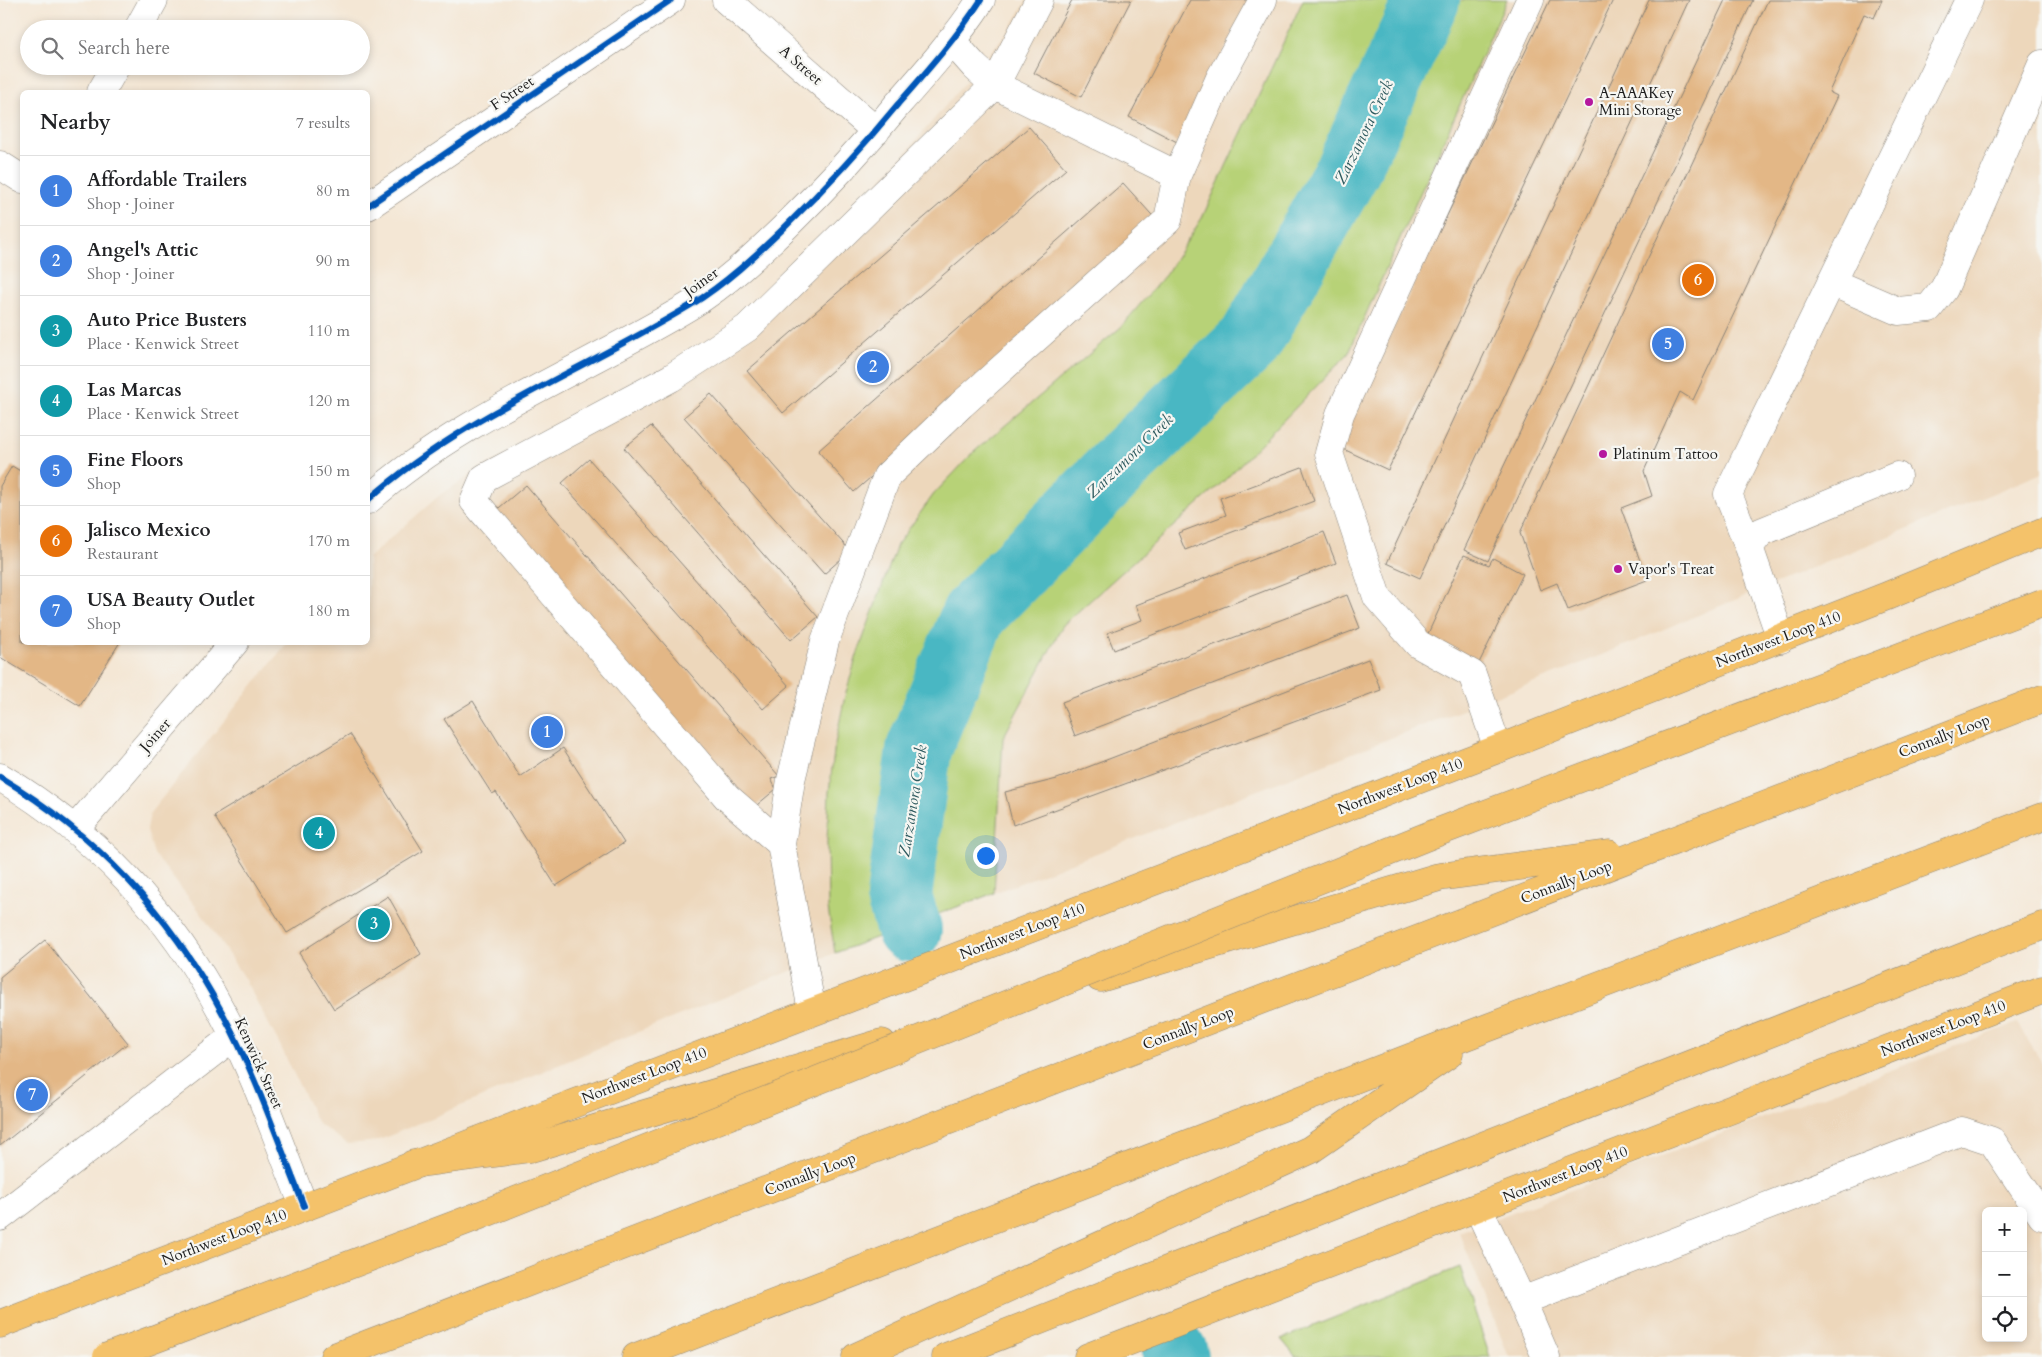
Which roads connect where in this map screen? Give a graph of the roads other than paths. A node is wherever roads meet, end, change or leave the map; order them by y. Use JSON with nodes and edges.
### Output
{"nodes":[{"id":1,"x":154,"y":0,"type":"edge"},
{"id":2,"x":671,"y":0,"type":"edge"},
{"id":3,"x":726,"y":0,"type":"edge"},
{"id":4,"x":981,"y":0,"type":"edge"},
{"id":5,"x":1039,"y":0,"type":"edge"},
{"id":6,"x":1263,"y":0,"type":"edge"},
{"id":7,"x":1530,"y":0,"type":"edge"},
{"id":8,"x":1969,"y":0,"type":"edge"},
{"id":9,"x":143,"y":20,"type":"edge"},
{"id":10,"x":951,"y":40,"type":"junction"},
{"id":11,"x":2042,"y":64,"type":"edge"},
{"id":12,"x":111,"y":75,"type":"edge"},
{"id":13,"x":995,"y":85,"type":"junction"},
{"id":14,"x":102,"y":90,"type":"edge"},
{"id":15,"x":876,"y":131,"type":"junction"},
{"id":16,"x":0,"y":165,"type":"edge"},
{"id":17,"x":1177,"y":175,"type":"junction"},
{"id":18,"x":20,"y":178,"type":"edge"},
{"id":19,"x":370,"y":205,"type":"edge"},
{"id":20,"x":1831,"y":282,"type":"junction"},
{"id":21,"x":1897,"y":476,"type":"dead end"},
{"id":22,"x":370,"y":498,"type":"edge"},
{"id":23,"x":2042,"y":532,"type":"edge"},
{"id":24,"x":1749,"y":547,"type":"junction"},
{"id":25,"x":2042,"y":603,"type":"edge"},
{"id":26,"x":1780,"y":639,"type":"junction"},
{"id":27,"x":232,"y":645,"type":"edge"},
{"id":28,"x":2042,"y":698,"type":"edge"},
{"id":29,"x":1498,"y":749,"type":"junction"},
{"id":30,"x":0,"y":777,"type":"edge"},
{"id":31,"x":2042,"y":817,"type":"edge"},
{"id":32,"x":76,"y":828,"type":"junction"},
{"id":33,"x":781,"y":844,"type":"junction"},
{"id":34,"x":1655,"y":848,"type":"junction"},
{"id":35,"x":2042,"y":926,"type":"edge"},
{"id":36,"x":2042,"y":990,"type":"edge"},
{"id":37,"x":812,"y":1011,"type":"junction"},
{"id":38,"x":1487,"y":1028,"type":"junction"},
{"id":39,"x":234,"y":1036,"type":"junction"},
{"id":40,"x":413,"y":1164,"type":"junction"},
{"id":41,"x":304,"y":1206,"type":"junction"},
{"id":42,"x":1478,"y":1208,"type":"junction"},
{"id":43,"x":2042,"y":1216,"type":"edge"},
{"id":44,"x":0,"y":1217,"type":"edge"},
{"id":45,"x":1522,"y":1301,"type":"junction"},
{"id":46,"x":0,"y":1324,"type":"edge"},
{"id":47,"x":107,"y":1357,"type":"edge"},
{"id":48,"x":334,"y":1357,"type":"edge"},
{"id":49,"x":636,"y":1357,"type":"edge"},
{"id":50,"x":856,"y":1357,"type":"edge"},
{"id":51,"x":946,"y":1357,"type":"edge"},
{"id":52,"x":1088,"y":1357,"type":"edge"},
{"id":53,"x":1546,"y":1357,"type":"edge"}],
"edges":[{"from":1,"to":9,"type":"street"},
{"from":2,"to":19,"type":"street","name":"F Street"},
{"from":3,"to":15,"type":"street","name":"A Street"},
{"from":4,"to":10,"type":"street","name":"Joiner"},
{"from":5,"to":13,"type":"street"},
{"from":6,"to":17,"type":"street"},
{"from":7,"to":29,"type":"street"},
{"from":8,"to":20,"type":"street"},
{"from":10,"to":13,"type":"street"},
{"from":10,"to":15,"type":"street","name":"Joiner"},
{"from":11,"to":20,"type":"street"},
{"from":12,"to":14,"type":"street"},
{"from":13,"to":17,"type":"street"},
{"from":13,"to":33,"type":"street"},
{"from":15,"to":22,"type":"street","name":"Joiner"},
{"from":16,"to":18,"type":"street"},
{"from":17,"to":33,"type":"street"},
{"from":20,"to":24,"type":"street"},
{"from":21,"to":24,"type":"street"},
{"from":23,"to":26,"type":"main road","name":"Northwest Loop 410"},
{"from":24,"to":26,"type":"street"},
{"from":25,"to":47,"type":"main road","bridge":true},
{"from":26,"to":29,"type":"main road","name":"Northwest Loop 410"},
{"from":27,"to":32,"type":"street","name":"Joiner"},
{"from":28,"to":34,"type":"main road","name":"Connally Loop"},
{"from":29,"to":37,"type":"main road","name":"Northwest Loop 410"},
{"from":30,"to":32,"type":"street","name":"Kenwick Street"},
{"from":31,"to":38,"type":"main road"},
{"from":32,"to":39,"type":"street","name":"Kenwick Street"},
{"from":33,"to":37,"type":"street"},
{"from":34,"to":40,"type":"main road"},
{"from":34,"to":48,"type":"main road","name":"Connally Loop"},
{"from":35,"to":51,"type":"main road"},
{"from":36,"to":42,"type":"main road","name":"Northwest Loop 410"},
{"from":37,"to":40,"type":"main road","name":"Northwest Loop 410"},
{"from":38,"to":49,"type":"main road"},
{"from":38,"to":50,"type":"main road"},
{"from":39,"to":41,"type":"street","name":"Kenwick Street"},
{"from":39,"to":44,"type":"street"},
{"from":40,"to":41,"type":"main road","name":"Northwest Loop 410"},
{"from":41,"to":46,"type":"main road","name":"Northwest Loop 410"},
{"from":42,"to":45,"type":"street"},
{"from":42,"to":52,"type":"main road","name":"Northwest Loop 410"},
{"from":43,"to":45,"type":"street"},
{"from":45,"to":53,"type":"street"}]}
